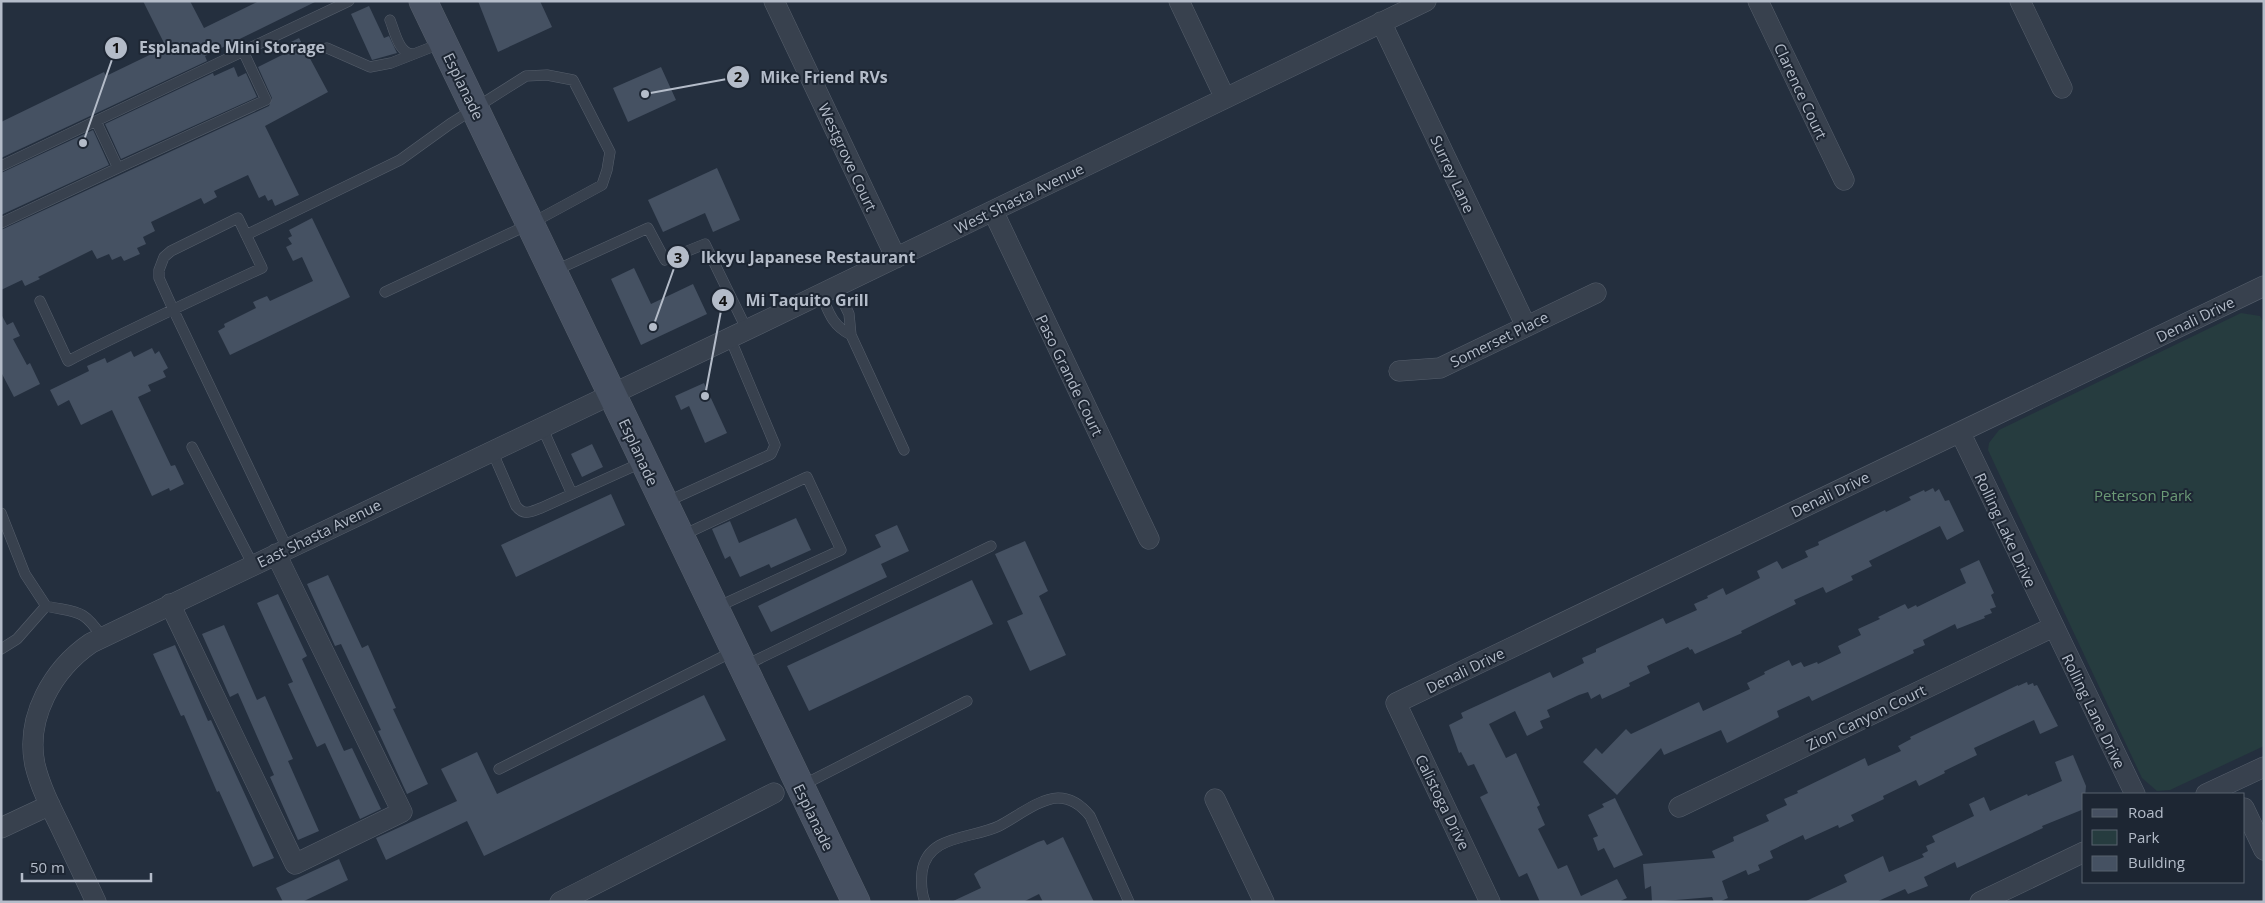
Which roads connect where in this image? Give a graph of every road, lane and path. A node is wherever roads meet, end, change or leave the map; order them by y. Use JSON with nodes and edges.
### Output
{"nodes":[{"id":1,"x":349,"y":1,"type":"edge"},
{"id":2,"x":423,"y":1,"type":"edge"},
{"id":3,"x":774,"y":1,"type":"edge"},
{"id":4,"x":1179,"y":1,"type":"edge"},
{"id":5,"x":1426,"y":1,"type":"edge"},
{"id":6,"x":1758,"y":1,"type":"edge"},
{"id":7,"x":2020,"y":1,"type":"edge"},
{"id":8,"x":390,"y":20,"type":"dead end"},
{"id":9,"x":1381,"y":22,"type":"junction"},
{"id":10,"x":443,"y":42,"type":"junction"},
{"id":11,"x":327,"y":48,"type":"dead end"},
{"id":12,"x":243,"y":51,"type":"junction"},
{"id":13,"x":414,"y":54,"type":"junction"},
{"id":14,"x":2062,"y":88,"type":"dead end"},
{"id":15,"x":1226,"y":98,"type":"junction"},
{"id":16,"x":474,"y":108,"type":"junction"},
{"id":17,"x":96,"y":121,"type":"junction"},
{"id":18,"x":1,"y":166,"type":"edge"},
{"id":19,"x":118,"y":168,"type":"junction"},
{"id":20,"x":1844,"y":180,"type":"dead end"},
{"id":21,"x":992,"y":211,"type":"junction"},
{"id":22,"x":1,"y":223,"type":"edge"},
{"id":23,"x":530,"y":224,"type":"junction"},
{"id":24,"x":246,"y":234,"type":"junction"},
{"id":25,"x":896,"y":258,"type":"junction"},
{"id":26,"x":552,"y":272,"type":"junction"},
{"id":27,"x":2264,"y":286,"type":"edge"},
{"id":28,"x":828,"y":290,"type":"junction"},
{"id":29,"x":385,"y":292,"type":"dead end"},
{"id":30,"x":1596,"y":293,"type":"dead end"},
{"id":31,"x":40,"y":302,"type":"dead end"},
{"id":32,"x":173,"y":309,"type":"junction"},
{"id":33,"x":1526,"y":326,"type":"junction"},
{"id":34,"x":739,"y":334,"type":"junction"},
{"id":35,"x":851,"y":335,"type":"junction"},
{"id":36,"x":1399,"y":371,"type":"dead end"},
{"id":37,"x":612,"y":394,"type":"junction"},
{"id":38,"x":542,"y":427,"type":"junction"},
{"id":39,"x":1960,"y":432,"type":"junction"},
{"id":40,"x":192,"y":447,"type":"dead end"},
{"id":41,"x":492,"y":450,"type":"junction"},
{"id":42,"x":904,"y":450,"type":"dead end"},
{"id":43,"x":644,"y":462,"type":"junction"},
{"id":44,"x":572,"y":494,"type":"junction"},
{"id":45,"x":663,"y":503,"type":"junction"},
{"id":46,"x":1,"y":513,"type":"edge"},
{"id":47,"x":680,"y":536,"type":"junction"},
{"id":48,"x":1149,"y":539,"type":"dead end"},
{"id":49,"x":991,"y":546,"type":"dead end"},
{"id":50,"x":282,"y":551,"type":"junction"},
{"id":51,"x":253,"y":565,"type":"junction"},
{"id":52,"x":170,"y":604,"type":"junction"},
{"id":53,"x":46,"y":606,"type":"junction"},
{"id":54,"x":714,"y":608,"type":"junction"},
{"id":55,"x":2053,"y":627,"type":"junction"},
{"id":56,"x":102,"y":636,"type":"junction"},
{"id":57,"x":1,"y":649,"type":"edge"},
{"id":58,"x":739,"y":659,"type":"junction"},
{"id":59,"x":967,"y":701,"type":"dead end"},
{"id":60,"x":1396,"y":703,"type":"joint"},
{"id":61,"x":2264,"y":766,"type":"edge"},
{"id":62,"x":499,"y":769,"type":"dead end"},
{"id":63,"x":800,"y":787,"type":"junction"},
{"id":64,"x":2234,"y":788,"type":"edge"},
{"id":65,"x":774,"y":793,"type":"dead end"},
{"id":66,"x":2134,"y":793,"type":"edge"},
{"id":67,"x":2211,"y":793,"type":"edge"},
{"id":68,"x":1215,"y":799,"type":"dead end"},
{"id":69,"x":50,"y":805,"type":"junction"},
{"id":70,"x":1679,"y":807,"type":"dead end"},
{"id":71,"x":2245,"y":810,"type":"edge"},
{"id":72,"x":1,"y":828,"type":"edge"},
{"id":73,"x":2264,"y":850,"type":"edge"},
{"id":74,"x":2082,"y":853,"type":"edge"},
{"id":75,"x":1486,"y":900,"type":"edge"},
{"id":76,"x":96,"y":902,"type":"edge"},
{"id":77,"x":560,"y":902,"type":"edge"},
{"id":78,"x":856,"y":902,"type":"edge"},
{"id":79,"x":925,"y":902,"type":"edge"},
{"id":80,"x":1128,"y":902,"type":"edge"},
{"id":81,"x":1264,"y":902,"type":"edge"},
{"id":82,"x":1980,"y":902,"type":"edge"}],
"edges":[{"from":1,"to":12,"type":"lane"},
{"from":2,"to":10,"type":"main road","name":"Esplanade"},
{"from":3,"to":25,"type":"street","name":"Westgrove Court"},
{"from":4,"to":15,"type":"street"},
{"from":5,"to":9,"type":"street","name":"West Shasta Avenue"},
{"from":6,"to":20,"type":"street","name":"Clarence Court"},
{"from":7,"to":14,"type":"street"},
{"from":8,"to":13,"type":"lane"},
{"from":9,"to":15,"type":"street","name":"West Shasta Avenue"},
{"from":9,"to":33,"type":"street","name":"Surrey Lane"},
{"from":10,"to":13,"type":"lane"},
{"from":10,"to":16,"type":"main road","name":"Esplanade"},
{"from":11,"to":13,"type":"lane"},
{"from":12,"to":17,"type":"lane"},
{"from":12,"to":19,"type":"lane"},
{"from":15,"to":21,"type":"street","name":"West Shasta Avenue"},
{"from":16,"to":23,"type":"main road","name":"Esplanade"},
{"from":16,"to":23,"type":"lane"},
{"from":16,"to":24,"type":"lane"},
{"from":17,"to":18,"type":"lane"},
{"from":17,"to":19,"type":"lane"},
{"from":19,"to":22,"type":"lane"},
{"from":21,"to":25,"type":"street","name":"West Shasta Avenue"},
{"from":21,"to":48,"type":"street","name":"Paso Grande Court"},
{"from":23,"to":26,"type":"main road","name":"Esplanade"},
{"from":23,"to":29,"type":"lane"},
{"from":24,"to":32,"type":"lane"},
{"from":24,"to":32,"type":"lane"},
{"from":25,"to":28,"type":"street","name":"West Shasta Avenue"},
{"from":26,"to":34,"type":"lane"},
{"from":26,"to":37,"type":"main road","name":"Esplanade"},
{"from":27,"to":39,"type":"street","name":"Denali Drive"},
{"from":28,"to":34,"type":"street","name":"West Shasta Avenue"},
{"from":28,"to":35,"type":"lane"},
{"from":28,"to":35,"type":"lane"},
{"from":30,"to":33,"type":"street","name":"Somerset Place"},
{"from":31,"to":32,"type":"lane"},
{"from":32,"to":50,"type":"lane"},
{"from":33,"to":36,"type":"street","name":"Somerset Place"},
{"from":34,"to":37,"type":"street","name":"West Shasta Avenue"},
{"from":34,"to":45,"type":"lane"},
{"from":35,"to":42,"type":"lane"},
{"from":37,"to":38,"type":"street","name":"East Shasta Avenue"},
{"from":37,"to":43,"type":"main road","name":"Esplanade"},
{"from":38,"to":41,"type":"street","name":"East Shasta Avenue"},
{"from":38,"to":44,"type":"lane"},
{"from":39,"to":55,"type":"street","name":"Rolling Lake Drive"},
{"from":39,"to":60,"type":"street","name":"Denali Drive"},
{"from":40,"to":51,"type":"lane"},
{"from":41,"to":44,"type":"lane"},
{"from":41,"to":50,"type":"street","name":"East Shasta Avenue"},
{"from":43,"to":44,"type":"lane"},
{"from":43,"to":45,"type":"main road","name":"Esplanade"},
{"from":45,"to":47,"type":"main road","name":"Esplanade"},
{"from":46,"to":53,"type":"lane"},
{"from":47,"to":54,"type":"main road","name":"Esplanade"},
{"from":47,"to":54,"type":"lane"},
{"from":49,"to":58,"type":"lane"},
{"from":50,"to":51,"type":"street","name":"East Shasta Avenue"},
{"from":50,"to":52,"type":"street"},
{"from":51,"to":52,"type":"street","name":"East Shasta Avenue"},
{"from":52,"to":56,"type":"street","name":"East Shasta Avenue"},
{"from":53,"to":56,"type":"lane"},
{"from":53,"to":57,"type":"lane"},
{"from":54,"to":58,"type":"main road","name":"Esplanade"},
{"from":55,"to":66,"type":"street","name":"Rolling Lane Drive"},
{"from":55,"to":70,"type":"street","name":"Zion Canyon Court"},
{"from":56,"to":69,"type":"street","name":"East Shasta Avenue"},
{"from":58,"to":62,"type":"lane"},
{"from":58,"to":63,"type":"main road","name":"Esplanade"},
{"from":59,"to":63,"type":"lane"},
{"from":60,"to":75,"type":"street","name":"Calistoga Drive"},
{"from":61,"to":64,"type":"street"},
{"from":63,"to":78,"type":"main road","name":"Esplanade"},
{"from":64,"to":67,"type":"street"},
{"from":65,"to":77,"type":"street"},
{"from":68,"to":81,"type":"street"},
{"from":69,"to":72,"type":"street"},
{"from":69,"to":76,"type":"street","name":"East Shasta Avenue"},
{"from":71,"to":73,"type":"street"},
{"from":74,"to":82,"type":"street"},
{"from":79,"to":80,"type":"lane"}]}
